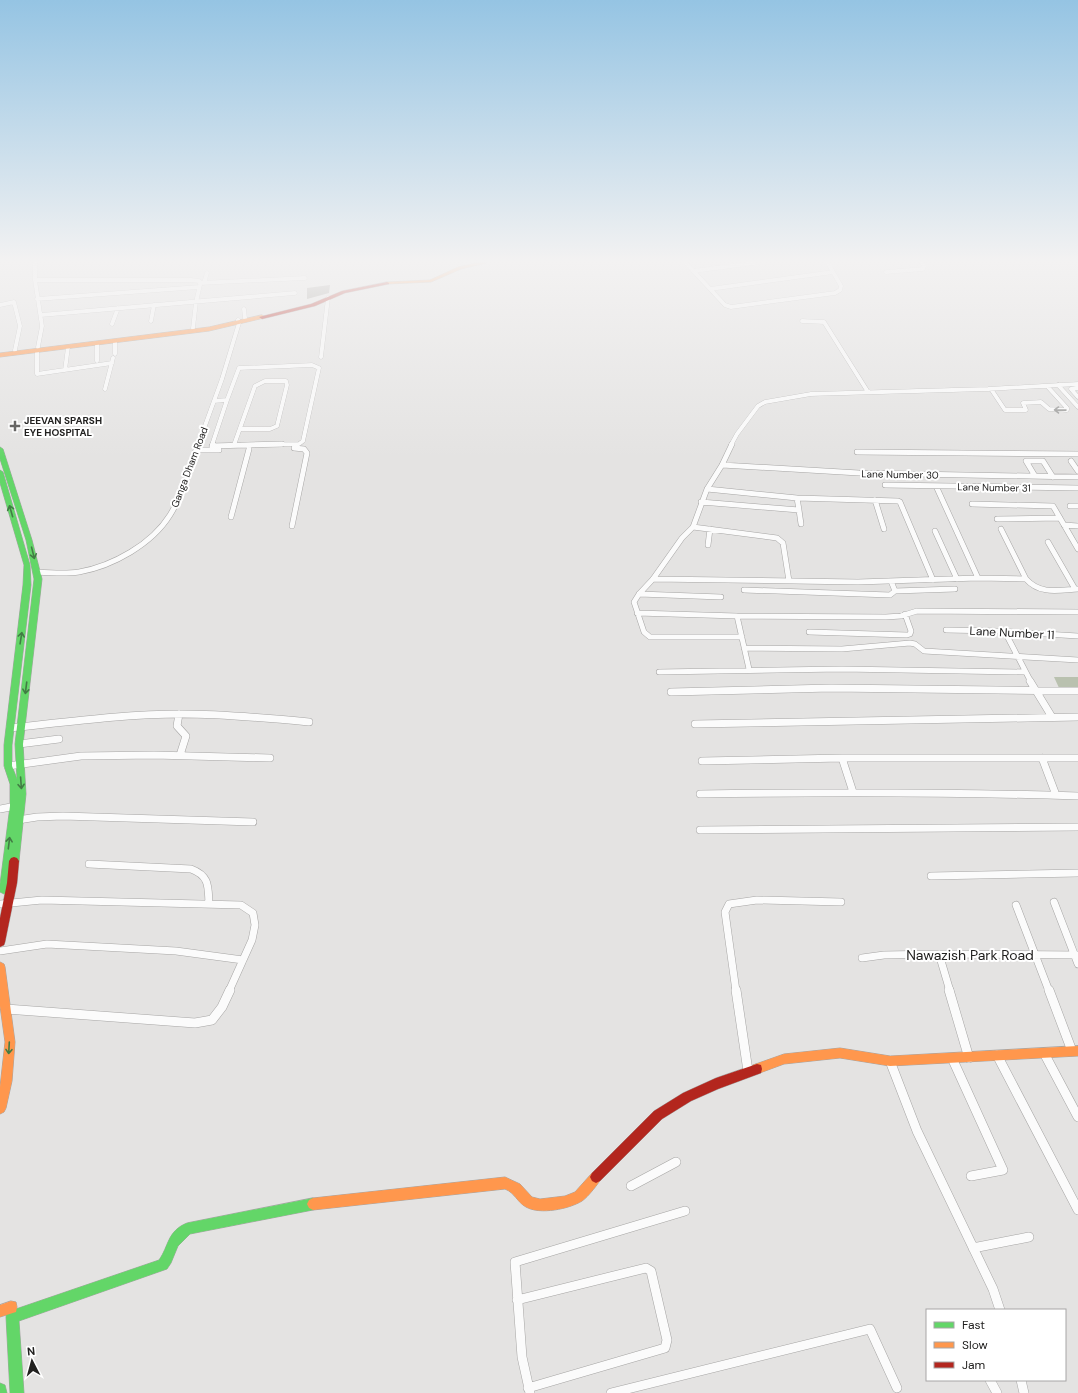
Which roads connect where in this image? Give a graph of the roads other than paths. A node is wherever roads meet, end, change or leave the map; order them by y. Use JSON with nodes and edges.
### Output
{"nodes":[{"id":1,"x":20,"y":328,"type":"edge"},
{"id":2,"x":42,"y":328,"type":"edge"},
{"id":3,"x":193,"y":328,"type":"edge"},
{"id":4,"x":206,"y":328,"type":"edge"},
{"id":5,"x":239,"y":328,"type":"edge"},
{"id":6,"x":324,"y":328,"type":"edge"},
{"id":7,"x":828,"y":328,"type":"edge"},
{"id":8,"x":115,"y":342,"type":"junction"},
{"id":9,"x":97,"y":344,"type":"junction"},
{"id":10,"x":68,"y":347,"type":"junction"},
{"id":11,"x":38,"y":349,"type":"junction"},
{"id":12,"x":15,"y":350,"type":"junction"},
{"id":13,"x":0,"y":351,"type":"edge"},
{"id":14,"x":0,"y":355,"type":"edge"},
{"id":15,"x":321,"y":357,"type":"dead end"},
{"id":16,"x":113,"y":358,"type":"junction"},
{"id":17,"x":97,"y":361,"type":"dead end"},
{"id":18,"x":65,"y":370,"type":"junction"},
{"id":19,"x":1078,"y":384,"type":"edge"},
{"id":20,"x":1058,"y":385,"type":"junction"},
{"id":21,"x":1048,"y":387,"type":"junction"},
{"id":22,"x":1078,"y":388,"type":"edge"},
{"id":23,"x":105,"y":389,"type":"dead end"},
{"id":24,"x":992,"y":390,"type":"junction"},
{"id":25,"x":868,"y":392,"type":"junction"},
{"id":26,"x":1078,"y":398,"type":"edge"},
{"id":27,"x":228,"y":400,"type":"junction"},
{"id":28,"x":214,"y":401,"type":"junction"},
{"id":29,"x":1078,"y":407,"type":"edge"},
{"id":30,"x":240,"y":429,"type":"junction"},
{"id":31,"x":234,"y":445,"type":"junction"},
{"id":32,"x":0,"y":449,"type":"edge"},
{"id":33,"x":249,"y":449,"type":"junction"},
{"id":34,"x":196,"y":450,"type":"junction"},
{"id":35,"x":857,"y":452,"type":"dead end"},
{"id":36,"x":1023,"y":454,"type":"junction"},
{"id":37,"x":1078,"y":454,"type":"edge"},
{"id":38,"x":1025,"y":459,"type":"dead end"},
{"id":39,"x":1071,"y":461,"type":"dead end"},
{"id":40,"x":722,"y":466,"type":"junction"},
{"id":41,"x":1078,"y":471,"type":"edge"},
{"id":42,"x":0,"y":472,"type":"edge"},
{"id":43,"x":1035,"y":476,"type":"junction"},
{"id":44,"x":1053,"y":477,"type":"junction"},
{"id":45,"x":1078,"y":477,"type":"edge"},
{"id":46,"x":885,"y":485,"type":"dead end"},
{"id":47,"x":936,"y":486,"type":"junction"},
{"id":48,"x":1078,"y":488,"type":"edge"},
{"id":49,"x":707,"y":489,"type":"junction"},
{"id":50,"x":797,"y":498,"type":"junction"},
{"id":51,"x":874,"y":500,"type":"junction"},
{"id":52,"x":701,"y":502,"type":"junction"},
{"id":53,"x":972,"y":504,"type":"dead end"},
{"id":54,"x":1070,"y":506,"type":"dead end"},
{"id":55,"x":1078,"y":506,"type":"edge"},
{"id":56,"x":799,"y":510,"type":"junction"},
{"id":57,"x":231,"y":517,"type":"dead end"},
{"id":58,"x":1060,"y":518,"type":"junction"},
{"id":59,"x":997,"y":519,"type":"dead end"},
{"id":60,"x":801,"y":524,"type":"dead end"},
{"id":61,"x":1064,"y":525,"type":"junction"},
{"id":62,"x":292,"y":526,"type":"dead end"},
{"id":63,"x":1078,"y":526,"type":"edge"},
{"id":64,"x":692,"y":527,"type":"junction"},
{"id":65,"x":710,"y":529,"type":"junction"},
{"id":66,"x":884,"y":529,"type":"dead end"},
{"id":67,"x":1001,"y":529,"type":"dead end"},
{"id":68,"x":935,"y":532,"type":"dead end"},
{"id":69,"x":1048,"y":542,"type":"dead end"},
{"id":70,"x":708,"y":545,"type":"dead end"},
{"id":71,"x":1078,"y":549,"type":"edge"},
{"id":72,"x":36,"y":572,"type":"junction"},
{"id":73,"x":27,"y":574,"type":"junction"},
{"id":74,"x":653,"y":578,"type":"junction"},
{"id":75,"x":978,"y":578,"type":"junction"},
{"id":76,"x":957,"y":579,"type":"junction"},
{"id":77,"x":1026,"y":579,"type":"junction"},
{"id":78,"x":934,"y":580,"type":"junction"},
{"id":79,"x":789,"y":581,"type":"junction"},
{"id":80,"x":891,"y":581,"type":"junction"},
{"id":81,"x":955,"y":588,"type":"dead end"},
{"id":82,"x":1077,"y":589,"type":"edge"},
{"id":83,"x":744,"y":590,"type":"dead end"},
{"id":84,"x":895,"y":591,"type":"junction"},
{"id":85,"x":639,"y":594,"type":"junction"},
{"id":86,"x":721,"y":597,"type":"dead end"},
{"id":87,"x":1078,"y":612,"type":"edge"},
{"id":88,"x":637,"y":613,"type":"junction"},
{"id":89,"x":905,"y":614,"type":"junction"},
{"id":90,"x":737,"y":616,"type":"junction"},
{"id":91,"x":946,"y":630,"type":"dead end"},
{"id":92,"x":809,"y":632,"type":"dead end"},
{"id":93,"x":1005,"y":632,"type":"junction"},
{"id":94,"x":1078,"y":636,"type":"edge"},
{"id":95,"x":742,"y":637,"type":"junction"},
{"id":96,"x":907,"y":639,"type":"dead end"},
{"id":97,"x":915,"y":644,"type":"junction"},
{"id":98,"x":744,"y":648,"type":"junction"},
{"id":99,"x":1016,"y":656,"type":"junction"},
{"id":100,"x":30,"y":660,"type":"junction"},
{"id":101,"x":1078,"y":660,"type":"edge"},
{"id":102,"x":17,"y":662,"type":"junction"},
{"id":103,"x":749,"y":669,"type":"junction"},
{"id":104,"x":659,"y":672,"type":"dead end"},
{"id":105,"x":1025,"y":672,"type":"junction"},
{"id":106,"x":1035,"y":691,"type":"junction"},
{"id":107,"x":1078,"y":691,"type":"edge"},
{"id":108,"x":671,"y":692,"type":"dead end"},
{"id":109,"x":179,"y":714,"type":"junction"},
{"id":110,"x":1052,"y":717,"type":"junction"},
{"id":111,"x":1078,"y":717,"type":"edge"},
{"id":112,"x":309,"y":722,"type":"dead end"},
{"id":113,"x":695,"y":724,"type":"dead end"},
{"id":114,"x":20,"y":727,"type":"junction"},
{"id":115,"x":10,"y":728,"type":"junction"},
{"id":116,"x":59,"y":739,"type":"dead end"},
{"id":117,"x":19,"y":744,"type":"junction"},
{"id":118,"x":180,"y":755,"type":"junction"},
{"id":119,"x":270,"y":758,"type":"dead end"},
{"id":120,"x":842,"y":758,"type":"junction"},
{"id":121,"x":1042,"y":758,"type":"junction"},
{"id":122,"x":1078,"y":758,"type":"edge"},
{"id":123,"x":702,"y":761,"type":"dead end"},
{"id":124,"x":20,"y":764,"type":"junction"},
{"id":125,"x":8,"y":766,"type":"junction"},
{"id":126,"x":853,"y":792,"type":"junction"},
{"id":127,"x":700,"y":794,"type":"dead end"},
{"id":128,"x":1056,"y":795,"type":"junction"},
{"id":129,"x":1078,"y":796,"type":"edge"},
{"id":130,"x":17,"y":806,"type":"junction"},
{"id":131,"x":0,"y":809,"type":"edge"},
{"id":132,"x":16,"y":820,"type":"junction"},
{"id":133,"x":253,"y":822,"type":"dead end"},
{"id":134,"x":1078,"y":827,"type":"edge"},
{"id":135,"x":700,"y":830,"type":"dead end"},
{"id":136,"x":89,"y":864,"type":"dead end"},
{"id":137,"x":1078,"y":873,"type":"edge"},
{"id":138,"x":931,"y":876,"type":"dead end"},
{"id":139,"x":841,"y":902,"type":"dead end"},
{"id":140,"x":1054,"y":902,"type":"dead end"},
{"id":141,"x":209,"y":904,"type":"junction"},
{"id":142,"x":3,"y":905,"type":"edge"},
{"id":143,"x":1016,"y":905,"type":"dead end"},
{"id":144,"x":0,"y":942,"type":"edge"},
{"id":145,"x":0,"y":951,"type":"edge"},
{"id":146,"x":939,"y":954,"type":"junction"},
{"id":147,"x":1035,"y":955,"type":"junction"},
{"id":148,"x":1076,"y":955,"type":"edge"},
{"id":149,"x":862,"y":958,"type":"dead end"},
{"id":150,"x":243,"y":960,"type":"junction"},
{"id":151,"x":1078,"y":964,"type":"edge"},
{"id":152,"x":0,"y":967,"type":"edge"},
{"id":153,"x":2,"y":994,"type":"edge"},
{"id":154,"x":6,"y":1009,"type":"junction"},
{"id":155,"x":1075,"y":1051,"type":"edge"},
{"id":156,"x":1044,"y":1053,"type":"junction"},
{"id":157,"x":997,"y":1055,"type":"junction"},
{"id":158,"x":952,"y":1058,"type":"junction"},
{"id":159,"x":969,"y":1058,"type":"junction"},
{"id":160,"x":890,"y":1061,"type":"junction"},
{"id":161,"x":748,"y":1071,"type":"junction"},
{"id":162,"x":0,"y":1108,"type":"edge"},
{"id":163,"x":1078,"y":1117,"type":"edge"},
{"id":164,"x":676,"y":1162,"type":"dead end"},
{"id":165,"x":971,"y":1176,"type":"dead end"},
{"id":166,"x":631,"y":1186,"type":"dead end"},
{"id":167,"x":1078,"y":1210,"type":"edge"},
{"id":168,"x":684,"y":1211,"type":"dead end"},
{"id":169,"x":1029,"y":1238,"type":"dead end"},
{"id":170,"x":973,"y":1248,"type":"junction"},
{"id":171,"x":517,"y":1300,"type":"junction"},
{"id":172,"x":11,"y":1306,"type":"dead end"},
{"id":173,"x":1000,"y":1309,"type":"edge"},
{"id":174,"x":0,"y":1312,"type":"edge"},
{"id":175,"x":991,"y":1381,"type":"edge"},
{"id":176,"x":1021,"y":1381,"type":"edge"},
{"id":177,"x":897,"y":1388,"type":"dead end"},
{"id":178,"x":0,"y":1390,"type":"edge"},
{"id":179,"x":529,"y":1390,"type":"edge"},
{"id":180,"x":0,"y":1393,"type":"edge"},
{"id":181,"x":17,"y":1393,"type":"edge"},
{"id":182,"x":612,"y":1393,"type":"edge"},
{"id":183,"x":997,"y":1393,"type":"edge"},
{"id":184,"x":1024,"y":1393,"type":"edge"}],
"edges":[{"from":1,"to":12,"type":"street"},
{"from":2,"to":11,"type":"street"},
{"from":3,"to":11,"type":"main road"},
{"from":4,"to":8,"type":"main road"},
{"from":5,"to":28,"type":"street","name":"Ganga Dham Road"},
{"from":6,"to":15,"type":"street"},
{"from":7,"to":25,"type":"street"},
{"from":8,"to":9,"type":"main road"},
{"from":8,"to":16,"type":"street"},
{"from":9,"to":10,"type":"main road"},
{"from":9,"to":17,"type":"street"},
{"from":10,"to":11,"type":"main road"},
{"from":10,"to":18,"type":"street"},
{"from":11,"to":12,"type":"main road"},
{"from":11,"to":14,"type":"main road"},
{"from":11,"to":18,"type":"street"},
{"from":12,"to":13,"type":"main road"},
{"from":16,"to":18,"type":"street"},
{"from":16,"to":23,"type":"street"},
{"from":19,"to":20,"type":"street"},
{"from":20,"to":21,"type":"street"},
{"from":20,"to":29,"type":"street"},
{"from":21,"to":24,"type":"street"},
{"from":21,"to":24,"type":"street","one_way":true},
{"from":22,"to":26,"type":"street"},
{"from":24,"to":25,"type":"street"},
{"from":25,"to":40,"type":"street"},
{"from":27,"to":28,"type":"street"},
{"from":27,"to":31,"type":"street"},
{"from":27,"to":31,"type":"street"},
{"from":28,"to":34,"type":"street","name":"Ganga Dham Road"},
{"from":30,"to":30,"type":"street"},
{"from":30,"to":31,"type":"street"},
{"from":32,"to":72,"type":"main road","one_way":true},
{"from":33,"to":34,"type":"street"},
{"from":33,"to":57,"type":"street"},
{"from":33,"to":62,"type":"street"},
{"from":34,"to":72,"type":"street","name":"Ganga Dham Road"},
{"from":35,"to":36,"type":"street"},
{"from":36,"to":37,"type":"street"},
{"from":36,"to":38,"type":"street"},
{"from":39,"to":41,"type":"street"},
{"from":40,"to":43,"type":"street","name":"Lane Number 30"},
{"from":40,"to":49,"type":"street"},
{"from":73,"to":42,"type":"main road","one_way":true},
{"from":43,"to":44,"type":"street","name":"Lane Number 30"},
{"from":43,"to":44,"type":"street"},
{"from":44,"to":45,"type":"street","name":"Lane Number 30"},
{"from":46,"to":47,"type":"street","name":"Lane Number 31"},
{"from":47,"to":48,"type":"street","name":"Lane Number 31"},
{"from":47,"to":75,"type":"street"},
{"from":49,"to":50,"type":"street"},
{"from":49,"to":52,"type":"street"},
{"from":50,"to":51,"type":"street"},
{"from":50,"to":56,"type":"street"},
{"from":51,"to":66,"type":"street"},
{"from":51,"to":78,"type":"street"},
{"from":52,"to":56,"type":"street"},
{"from":52,"to":64,"type":"street"},
{"from":53,"to":58,"type":"street"},
{"from":54,"to":55,"type":"street"},
{"from":56,"to":60,"type":"street"},
{"from":58,"to":59,"type":"street"},
{"from":58,"to":61,"type":"street"},
{"from":61,"to":63,"type":"street"},
{"from":61,"to":71,"type":"street"},
{"from":64,"to":65,"type":"street"},
{"from":64,"to":74,"type":"street"},
{"from":65,"to":70,"type":"street"},
{"from":65,"to":79,"type":"street"},
{"from":67,"to":77,"type":"street"},
{"from":68,"to":76,"type":"street"},
{"from":69,"to":82,"type":"street"},
{"from":72,"to":73,"type":"main road"},
{"from":72,"to":100,"type":"main road"},
{"from":102,"to":73,"type":"main road","one_way":true},
{"from":74,"to":79,"type":"street"},
{"from":74,"to":85,"type":"street"},
{"from":75,"to":76,"type":"street"},
{"from":75,"to":77,"type":"street"},
{"from":76,"to":78,"type":"street"},
{"from":77,"to":82,"type":"street"},
{"from":78,"to":80,"type":"street"},
{"from":79,"to":80,"type":"street"},
{"from":80,"to":84,"type":"street"},
{"from":81,"to":84,"type":"street"},
{"from":83,"to":84,"type":"street"},
{"from":85,"to":86,"type":"street"},
{"from":85,"to":88,"type":"street"},
{"from":87,"to":89,"type":"street"},
{"from":88,"to":90,"type":"street"},
{"from":88,"to":95,"type":"street"},
{"from":89,"to":90,"type":"street"},
{"from":89,"to":92,"type":"street"},
{"from":90,"to":95,"type":"street"},
{"from":91,"to":93,"type":"street","name":"Lane Number 11"},
{"from":93,"to":94,"type":"street","name":"Lane Number 11"},
{"from":93,"to":99,"type":"street"},
{"from":95,"to":98,"type":"street"},
{"from":96,"to":97,"type":"street"},
{"from":97,"to":98,"type":"street"},
{"from":97,"to":99,"type":"street"},
{"from":98,"to":103,"type":"street"},
{"from":99,"to":101,"type":"street"},
{"from":99,"to":105,"type":"street"},
{"from":100,"to":102,"type":"street"},
{"from":100,"to":114,"type":"main road","one_way":true},
{"from":102,"to":115,"type":"main road"},
{"from":103,"to":104,"type":"street"},
{"from":103,"to":105,"type":"street"},
{"from":105,"to":106,"type":"street"},
{"from":106,"to":107,"type":"street"},
{"from":106,"to":108,"type":"street"},
{"from":106,"to":110,"type":"street"},
{"from":109,"to":112,"type":"street"},
{"from":109,"to":114,"type":"street"},
{"from":109,"to":118,"type":"street"},
{"from":110,"to":111,"type":"street"},
{"from":110,"to":113,"type":"street"},
{"from":114,"to":115,"type":"street"},
{"from":114,"to":117,"type":"main road"},
{"from":115,"to":125,"type":"main road"},
{"from":116,"to":117,"type":"street"},
{"from":117,"to":124,"type":"main road"},
{"from":118,"to":119,"type":"street"},
{"from":118,"to":124,"type":"street"},
{"from":120,"to":121,"type":"street"},
{"from":120,"to":123,"type":"street"},
{"from":120,"to":126,"type":"street"},
{"from":121,"to":122,"type":"street"},
{"from":121,"to":128,"type":"street"},
{"from":124,"to":125,"type":"street"},
{"from":124,"to":130,"type":"main road","one_way":true},
{"from":125,"to":130,"type":"main road"},
{"from":126,"to":127,"type":"street"},
{"from":126,"to":128,"type":"street"},
{"from":128,"to":129,"type":"street"},
{"from":130,"to":131,"type":"street"},
{"from":130,"to":132,"type":"main road"},
{"from":132,"to":133,"type":"street"},
{"from":132,"to":142,"type":"main road"},
{"from":134,"to":135,"type":"street"},
{"from":136,"to":141,"type":"street"},
{"from":137,"to":138,"type":"street"},
{"from":139,"to":161,"type":"street"},
{"from":140,"to":148,"type":"street"},
{"from":141,"to":142,"type":"street"},
{"from":141,"to":150,"type":"street"},
{"from":142,"to":144,"type":"main road"},
{"from":143,"to":147,"type":"street"},
{"from":145,"to":150,"type":"street"},
{"from":146,"to":147,"type":"street","name":"Nawazish Park Road"},
{"from":146,"to":149,"type":"street","name":"Nawazish Park Road"},
{"from":146,"to":159,"type":"street"},
{"from":147,"to":148,"type":"street","name":"Nawazish Park Road"},
{"from":147,"to":155,"type":"street"},
{"from":148,"to":151,"type":"street"},
{"from":150,"to":154,"type":"street"},
{"from":152,"to":153,"type":"main road"},
{"from":153,"to":154,"type":"main road"},
{"from":154,"to":162,"type":"main road","one_way":true},
{"from":155,"to":156,"type":"main road"},
{"from":156,"to":157,"type":"main road"},
{"from":156,"to":163,"type":"street"},
{"from":157,"to":159,"type":"main road"},
{"from":157,"to":167,"type":"street"},
{"from":158,"to":159,"type":"main road"},
{"from":158,"to":160,"type":"main road"},
{"from":158,"to":165,"type":"street"},
{"from":160,"to":161,"type":"main road"},
{"from":160,"to":170,"type":"street"},
{"from":161,"to":181,"type":"main road"},
{"from":164,"to":166,"type":"street"},
{"from":168,"to":171,"type":"street"},
{"from":169,"to":170,"type":"street"},
{"from":170,"to":173,"type":"street"},
{"from":171,"to":179,"type":"street"},
{"from":171,"to":179,"type":"street"},
{"from":172,"to":174,"type":"main road"},
{"from":175,"to":183,"type":"street"},
{"from":176,"to":184,"type":"street"},
{"from":177,"to":182,"type":"street"},
{"from":178,"to":180,"type":"main road"}]}
